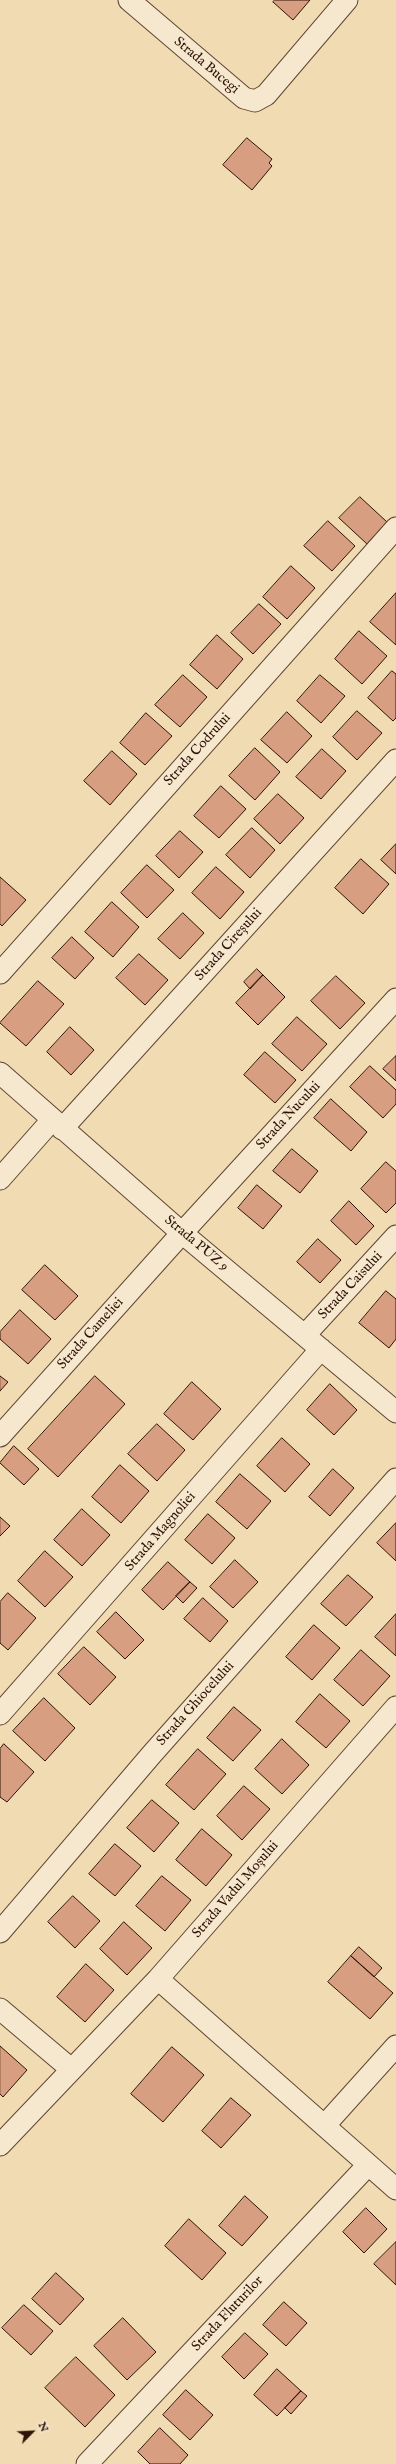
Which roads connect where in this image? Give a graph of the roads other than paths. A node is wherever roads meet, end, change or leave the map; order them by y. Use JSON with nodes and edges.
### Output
{"nodes":[{"id":1,"x":129,"y":0,"type":"edge"},
{"id":2,"x":347,"y":0,"type":"edge"},
{"id":3,"x":396,"y":528,"type":"edge"},
{"id":4,"x":396,"y":760,"type":"edge"},
{"id":5,"x":0,"y":973,"type":"edge"},
{"id":6,"x":396,"y":999,"type":"edge"},
{"id":7,"x":0,"y":1073,"type":"edge"},
{"id":8,"x":57,"y":1124,"type":"junction"},
{"id":9,"x":0,"y":1179,"type":"edge"},
{"id":10,"x":182,"y":1233,"type":"junction"},
{"id":11,"x":396,"y":1236,"type":"edge"},
{"id":12,"x":305,"y":1335,"type":"junction"},
{"id":13,"x":321,"y":1349,"type":"junction"},
{"id":14,"x":396,"y":1412,"type":"edge"},
{"id":15,"x":0,"y":1436,"type":"edge"},
{"id":16,"x":396,"y":1479,"type":"edge"},
{"id":17,"x":396,"y":1707,"type":"edge"},
{"id":18,"x":0,"y":1714,"type":"edge"},
{"id":19,"x":0,"y":1932,"type":"edge"},
{"id":20,"x":158,"y":1979,"type":"junction"},
{"id":21,"x":0,"y":2009,"type":"edge"},
{"id":22,"x":396,"y":2046,"type":"edge"},
{"id":23,"x":71,"y":2069,"type":"junction"},
{"id":24,"x":325,"y":2125,"type":"junction"},
{"id":25,"x":0,"y":2145,"type":"edge"},
{"id":26,"x":368,"y":2165,"type":"junction"},
{"id":27,"x":396,"y":2189,"type":"edge"},
{"id":28,"x":88,"y":2464,"type":"edge"}],
"edges":[{"from":1,"to":2,"type":"street","name":"Strada Bucegi"},
{"from":3,"to":5,"type":"street","name":"Strada Codrului"},
{"from":4,"to":8,"type":"street","name":"Strada Cireșului"},
{"from":6,"to":10,"type":"street","name":"Strada Nucului"},
{"from":7,"to":8,"type":"street","name":"Strada PUZ 9"},
{"from":8,"to":9,"type":"street","name":"Strada Cireșului"},
{"from":8,"to":10,"type":"street","name":"Strada PUZ 9"},
{"from":10,"to":12,"type":"street","name":"Strada PUZ 9"},
{"from":10,"to":15,"type":"street","name":"Strada Cameliei"},
{"from":11,"to":12,"type":"street","name":"Strada Caisului"},
{"from":12,"to":13,"type":"street","name":"Strada PUZ 9"},
{"from":13,"to":14,"type":"street","name":"Strada PUZ 9"},
{"from":13,"to":18,"type":"street","name":"Strada Magnoliei"},
{"from":16,"to":19,"type":"street","name":"Strada Ghiocelului"},
{"from":17,"to":20,"type":"street","name":"Strada Vadul Moșului"},
{"from":20,"to":23,"type":"street","name":"Strada Vadul Moșului"},
{"from":20,"to":24,"type":"street"},
{"from":21,"to":23,"type":"street"},
{"from":22,"to":24,"type":"street"},
{"from":23,"to":25,"type":"street","name":"Strada Vadul Moșului"},
{"from":24,"to":26,"type":"street"},
{"from":26,"to":27,"type":"street"},
{"from":26,"to":28,"type":"street","name":"Strada Fluturilor"}]}
